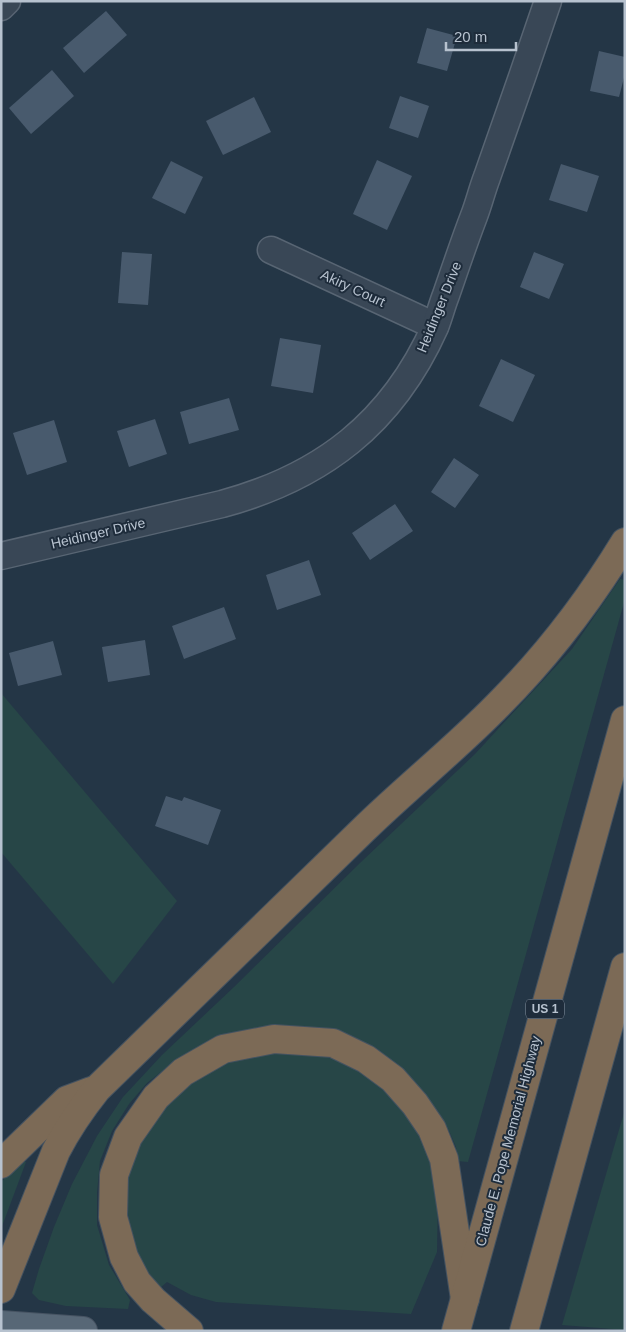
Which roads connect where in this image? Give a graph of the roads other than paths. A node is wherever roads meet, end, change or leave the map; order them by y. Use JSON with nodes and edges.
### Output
{"nodes":[{"id":1,"x":7,"y":1,"type":"edge"},
{"id":2,"x":548,"y":1,"type":"edge"},
{"id":3,"x":1,"y":7,"type":"edge"},
{"id":4,"x":271,"y":250,"type":"dead end"},
{"id":5,"x":435,"y":326,"type":"junction"},
{"id":6,"x":625,"y":542,"type":"edge"},
{"id":7,"x":1,"y":556,"type":"edge"},
{"id":8,"x":625,"y":720,"type":"edge"},
{"id":9,"x":625,"y":967,"type":"edge"},
{"id":10,"x":97,"y":1089,"type":"junction"},
{"id":11,"x":1,"y":1164,"type":"edge"},
{"id":12,"x":1,"y":1289,"type":"edge"},
{"id":13,"x":465,"y":1299,"type":"junction"},
{"id":14,"x":1,"y":1326,"type":"edge"},
{"id":15,"x":83,"y":1331,"type":"edge"},
{"id":16,"x":189,"y":1331,"type":"edge"},
{"id":17,"x":456,"y":1331,"type":"edge"},
{"id":18,"x":524,"y":1331,"type":"edge"}],
"edges":[{"from":1,"to":3,"type":"street"},
{"from":2,"to":5,"type":"street","name":"Heidinger Drive"},
{"from":4,"to":5,"type":"street","name":"Akiry Court"},
{"from":5,"to":7,"type":"street","name":"Heidinger Drive"},
{"from":6,"to":10,"type":"highway"},
{"from":8,"to":13,"type":"highway","name":"Claude E. Pope Memorial Highway","number":"US 1"},
{"from":9,"to":18,"type":"highway"},
{"from":10,"to":11,"type":"highway"},
{"from":10,"to":12,"type":"highway"},
{"from":13,"to":16,"type":"highway"},
{"from":13,"to":17,"type":"highway","name":"Claude E. Pope Memorial Highway","number":"US 1"},
{"from":14,"to":15,"type":"main road"}]}
